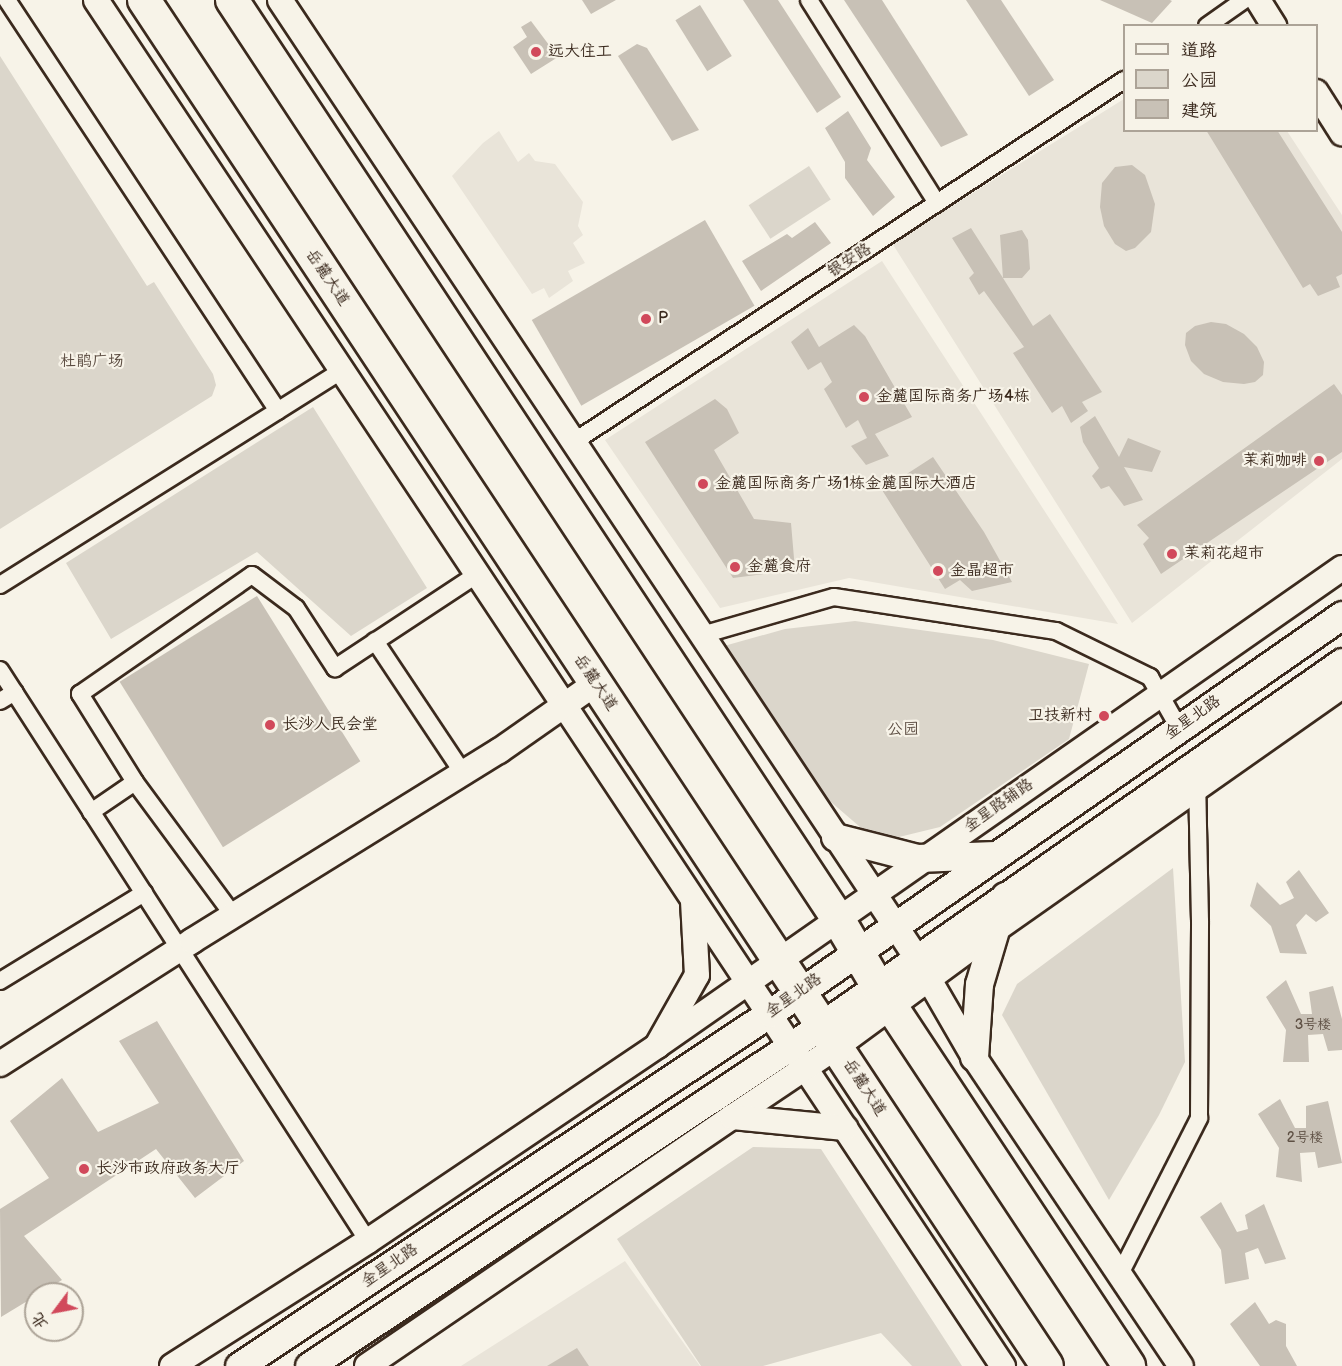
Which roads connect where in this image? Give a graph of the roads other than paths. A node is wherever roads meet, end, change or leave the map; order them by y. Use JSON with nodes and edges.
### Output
{"nodes":[{"id":1,"x":6,"y":0,"type":"edge"},
{"id":2,"x":96,"y":0,"type":"edge"},
{"id":3,"x":144,"y":0,"type":"edge"},
{"id":4,"x":232,"y":0,"type":"edge"},
{"id":5,"x":809,"y":0,"type":"edge"},
{"id":6,"x":1244,"y":0,"type":"edge"},
{"id":7,"x":1258,"y":0,"type":"edge"},
{"id":8,"x":284,"y":2,"type":"edge"},
{"id":9,"x":1210,"y":24,"type":"edge"},
{"id":10,"x":1273,"y":24,"type":"edge"},
{"id":11,"x":1123,"y":81,"type":"edge"},
{"id":12,"x":1318,"y":94,"type":"edge"},
{"id":13,"x":1342,"y":133,"type":"edge"},
{"id":14,"x":937,"y":203,"type":"junction"},
{"id":15,"x":341,"y":371,"type":"junction"},
{"id":16,"x":278,"y":411,"type":"junction"},
{"id":17,"x":575,"y":441,"type":"junction"},
{"id":18,"x":1342,"y":568,"type":"edge"},
{"id":19,"x":476,"y":575,"type":"junction"},
{"id":20,"x":0,"y":585,"type":"edge"},
{"id":21,"x":1342,"y":615,"type":"edge"},
{"id":22,"x":702,"y":634,"type":"junction"},
{"id":23,"x":375,"y":641,"type":"junction"},
{"id":24,"x":1342,"y":662,"type":"edge"},
{"id":25,"x":0,"y":670,"type":"edge"},
{"id":26,"x":596,"y":683,"type":"junction"},
{"id":27,"x":1342,"y":686,"type":"edge"},
{"id":28,"x":15,"y":692,"type":"junction"},
{"id":29,"x":1159,"y":694,"type":"junction"},
{"id":30,"x":0,"y":701,"type":"edge"},
{"id":31,"x":563,"y":706,"type":"junction"},
{"id":32,"x":1179,"y":728,"type":"junction"},
{"id":33,"x":1196,"y":763,"type":"junction"},
{"id":34,"x":463,"y":773,"type":"junction"},
{"id":35,"x":135,"y":782,"type":"junction"},
{"id":36,"x":91,"y":812,"type":"junction"},
{"id":37,"x":834,"y":837,"type":"junction"},
{"id":38,"x":995,"y":855,"type":"junction"},
{"id":39,"x":926,"y":858,"type":"junction"},
{"id":40,"x":144,"y":893,"type":"junction"},
{"id":41,"x":873,"y":895,"type":"junction"},
{"id":42,"x":1005,"y":896,"type":"junction"},
{"id":43,"x":692,"y":898,"type":"junction"},
{"id":44,"x":233,"y":915,"type":"junction"},
{"id":45,"x":838,"y":919,"type":"junction"},
{"id":46,"x":893,"y":926,"type":"junction"},
{"id":47,"x":995,"y":930,"type":"junction"},
{"id":48,"x":180,"y":949,"type":"junction"},
{"id":49,"x":859,"y":951,"type":"junction"},
{"id":50,"x":780,"y":960,"type":"junction"},
{"id":51,"x":923,"y":968,"type":"junction"},
{"id":52,"x":0,"y":981,"type":"edge"},
{"id":53,"x":748,"y":981,"type":"junction"},
{"id":54,"x":801,"y":991,"type":"junction"},
{"id":55,"x":884,"y":996,"type":"junction"},
{"id":56,"x":770,"y":1013,"type":"junction"},
{"id":57,"x":829,"y":1036,"type":"junction"},
{"id":58,"x":792,"y":1045,"type":"junction"},
{"id":59,"x":657,"y":1047,"type":"junction"},
{"id":60,"x":974,"y":1057,"type":"junction"},
{"id":61,"x":0,"y":1064,"type":"edge"},
{"id":62,"x":806,"y":1068,"type":"junction"},
{"id":63,"x":732,"y":1117,"type":"junction"},
{"id":64,"x":845,"y":1128,"type":"junction"},
{"id":65,"x":368,"y":1241,"type":"junction"},
{"id":66,"x":1120,"y":1274,"type":"junction"},
{"id":67,"x":172,"y":1366,"type":"edge"},
{"id":68,"x":239,"y":1366,"type":"edge"},
{"id":69,"x":309,"y":1366,"type":"edge"},
{"id":70,"x":367,"y":1366,"type":"edge"},
{"id":71,"x":1003,"y":1366,"type":"edge"},
{"id":72,"x":1047,"y":1366,"type":"edge"},
{"id":73,"x":1129,"y":1366,"type":"edge"},
{"id":74,"x":1181,"y":1366,"type":"edge"}],
"edges":[{"from":1,"to":16,"type":"street"},
{"from":2,"to":15,"type":"street"},
{"from":3,"to":26,"type":"highway","name":"岳麓大道"},
{"from":4,"to":45,"type":"highway"},
{"from":5,"to":14,"type":"street"},
{"from":6,"to":9,"type":"street"},
{"from":7,"to":10,"type":"street"},
{"from":8,"to":17,"type":"street"},
{"from":11,"to":14,"type":"street","name":"银安路"},
{"from":12,"to":13,"type":"street"},
{"from":14,"to":17,"type":"street","name":"银安路"},
{"from":15,"to":16,"type":"street"},
{"from":15,"to":19,"type":"street"},
{"from":16,"to":20,"type":"street"},
{"from":17,"to":22,"type":"street"},
{"from":18,"to":29,"type":"street","name":"金星路辅路"},
{"from":19,"to":23,"type":"street"},
{"from":19,"to":31,"type":"street"},
{"from":21,"to":32,"type":"main road","name":"金星北路"},
{"from":22,"to":29,"type":"street"},
{"from":22,"to":37,"type":"street"},
{"from":23,"to":34,"type":"street"},
{"from":23,"to":35,"type":"street"},
{"from":24,"to":33,"type":"main road"},
{"from":25,"to":28,"type":"street"},
{"from":26,"to":31,"type":"street"},
{"from":26,"to":50,"type":"highway","name":"岳麓大道"},
{"from":27,"to":47,"type":"street"},
{"from":28,"to":30,"type":"street"},
{"from":28,"to":36,"type":"street"},
{"from":29,"to":32,"type":"street"},
{"from":29,"to":39,"type":"street","name":"金星路辅路"},
{"from":31,"to":34,"type":"street"},
{"from":31,"to":43,"type":"street"},
{"from":32,"to":38,"type":"main road","name":"金星北路"},
{"from":33,"to":42,"type":"main road"},
{"from":33,"to":66,"type":"street"},
{"from":34,"to":44,"type":"street"},
{"from":35,"to":36,"type":"street"},
{"from":35,"to":44,"type":"street"},
{"from":36,"to":40,"type":"street"},
{"from":37,"to":39,"type":"main road"},
{"from":37,"to":41,"type":"street"},
{"from":38,"to":39,"type":"main road"},
{"from":38,"to":46,"type":"main road","name":"金星北路"},
{"from":39,"to":41,"type":"street","name":"金星路辅路"},
{"from":40,"to":48,"type":"street"},
{"from":40,"to":52,"type":"street"},
{"from":41,"to":45,"type":"street","name":"金星路辅路"},
{"from":41,"to":46,"type":"street"},
{"from":42,"to":47,"type":"main road"},
{"from":42,"to":51,"type":"main road"},
{"from":43,"to":53,"type":"street"},
{"from":43,"to":59,"type":"street"},
{"from":44,"to":48,"type":"street"},
{"from":45,"to":49,"type":"highway"},
{"from":45,"to":50,"type":"street","name":"金星路辅路"},
{"from":46,"to":49,"type":"main road","name":"金星北路"},
{"from":46,"to":51,"type":"street"},
{"from":47,"to":51,"type":"street"},
{"from":47,"to":60,"type":"main road"},
{"from":48,"to":61,"type":"street"},
{"from":48,"to":65,"type":"street"},
{"from":49,"to":54,"type":"main road","name":"金星北路"},
{"from":49,"to":55,"type":"highway"},
{"from":50,"to":53,"type":"street","name":"金星路辅路"},
{"from":50,"to":54,"type":"highway","name":"岳麓大道"},
{"from":51,"to":55,"type":"main road"},
{"from":51,"to":60,"type":"street"},
{"from":53,"to":56,"type":"street"},
{"from":53,"to":59,"type":"street","name":"金星路辅路"},
{"from":54,"to":56,"type":"main road","name":"金星北路"},
{"from":54,"to":57,"type":"highway","name":"岳麓大道"},
{"from":55,"to":57,"type":"main road"},
{"from":55,"to":73,"type":"highway"},
{"from":56,"to":58,"type":"street"},
{"from":56,"to":68,"type":"main road","name":"金星北路"},
{"from":57,"to":58,"type":"main road"},
{"from":57,"to":62,"type":"street"},
{"from":57,"to":72,"type":"highway","name":"岳麓大道"},
{"from":58,"to":62,"type":"street"},
{"from":58,"to":69,"type":"main road"},
{"from":59,"to":65,"type":"street","name":"金星路辅路"},
{"from":60,"to":66,"type":"street"},
{"from":62,"to":63,"type":"street"},
{"from":62,"to":64,"type":"street"},
{"from":63,"to":64,"type":"street"},
{"from":63,"to":70,"type":"street"},
{"from":64,"to":71,"type":"street"},
{"from":65,"to":67,"type":"street","name":"金星路辅路"},
{"from":66,"to":74,"type":"street"}]}
